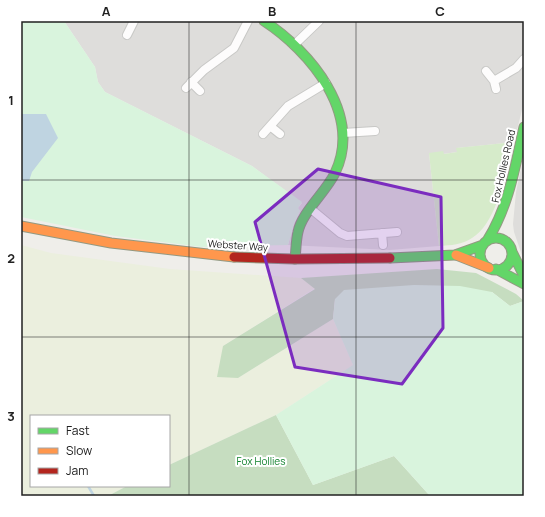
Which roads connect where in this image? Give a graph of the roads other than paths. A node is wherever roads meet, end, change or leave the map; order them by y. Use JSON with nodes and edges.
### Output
{"nodes":[{"id":1,"x":248,"y":21,"type":"edge"},
{"id":2,"x":264,"y":21,"type":"edge"},
{"id":3,"x":319,"y":21,"type":"edge"},
{"id":4,"x":131,"y":22,"type":"edge"},
{"id":5,"x":127,"y":35,"type":"dead end"},
{"id":6,"x":294,"y":45,"type":"junction"},
{"id":7,"x":524,"y":59,"type":"edge"},
{"id":8,"x":486,"y":71,"type":"dead end"},
{"id":9,"x":326,"y":83,"type":"junction"},
{"id":10,"x":200,"y":91,"type":"dead end"},
{"id":11,"x":270,"y":126,"type":"junction"},
{"id":12,"x":524,"y":126,"type":"edge"},
{"id":13,"x":374,"y":131,"type":"dead end"},
{"id":14,"x":343,"y":133,"type":"junction"},
{"id":15,"x":263,"y":134,"type":"dead end"},
{"id":16,"x":280,"y":134,"type":"dead end"},
{"id":17,"x":311,"y":209,"type":"junction"},
{"id":18,"x":504,"y":210,"type":"junction"},
{"id":19,"x":21,"y":226,"type":"edge"},
{"id":20,"x":397,"y":232,"type":"dead end"},
{"id":21,"x":382,"y":233,"type":"junction"},
{"id":22,"x":485,"y":243,"type":"junction"},
{"id":23,"x":383,"y":245,"type":"dead end"},
{"id":24,"x":510,"y":249,"type":"junction"},
{"id":25,"x":456,"y":255,"type":"junction"},
{"id":26,"x":295,"y":259,"type":"junction"},
{"id":27,"x":492,"y":268,"type":"junction"},
{"id":28,"x":524,"y":276,"type":"edge"},
{"id":29,"x":524,"y":284,"type":"edge"}],
"edges":[{"from":1,"to":10,"type":"street"},
{"from":2,"to":6,"type":"street"},
{"from":3,"to":6,"type":"street"},
{"from":4,"to":5,"type":"street"},
{"from":6,"to":9,"type":"street"},
{"from":7,"to":8,"type":"street"},
{"from":9,"to":11,"type":"street"},
{"from":9,"to":14,"type":"street"},
{"from":11,"to":15,"type":"street"},
{"from":11,"to":16,"type":"street"},
{"from":12,"to":18,"type":"street","name":"Fox Hollies Road"},
{"from":13,"to":14,"type":"street"},
{"from":14,"to":17,"type":"street"},
{"from":17,"to":21,"type":"street"},
{"from":17,"to":26,"type":"street"},
{"from":18,"to":22,"type":"street","name":"Fox Hollies Road"},
{"from":18,"to":24,"type":"street","name":"Fox Hollies Road"},
{"from":19,"to":26,"type":"street","name":"Webster Way"},
{"from":20,"to":21,"type":"street"},
{"from":21,"to":23,"type":"street"},
{"from":22,"to":24,"type":"street"},
{"from":22,"to":25,"type":"street","name":"Webster Way"},
{"from":22,"to":27,"type":"street"},
{"from":24,"to":27,"type":"street"},
{"from":24,"to":28,"type":"street","name":"Fox Hollies Road"},
{"from":25,"to":26,"type":"street","name":"Webster Way"},
{"from":25,"to":27,"type":"street","name":"Webster Way"},
{"from":27,"to":29,"type":"street","name":"Webster Way"}]}
